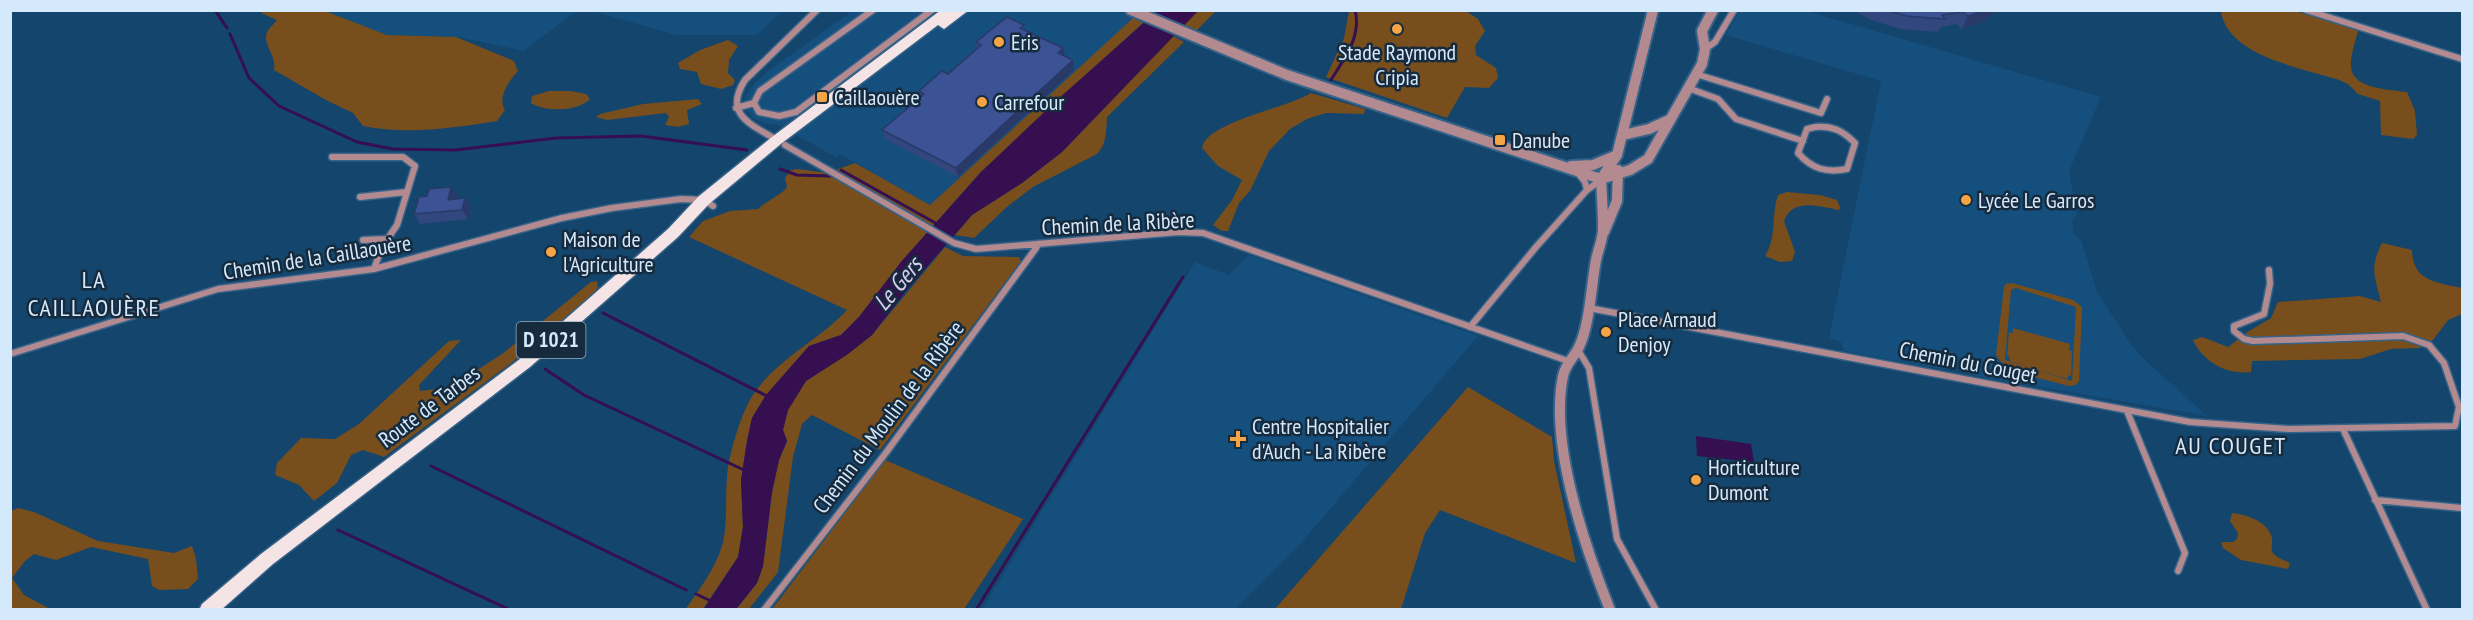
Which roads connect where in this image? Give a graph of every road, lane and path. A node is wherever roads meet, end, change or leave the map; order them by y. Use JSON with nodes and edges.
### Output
{"nodes":[{"id":1,"x":817,"y":10,"type":"edge"},
{"id":2,"x":873,"y":10,"type":"edge"},
{"id":3,"x":932,"y":10,"type":"edge"},
{"id":4,"x":950,"y":10,"type":"edge"},
{"id":5,"x":963,"y":10,"type":"edge"},
{"id":6,"x":1653,"y":10,"type":"edge"},
{"id":7,"x":1713,"y":10,"type":"edge"},
{"id":8,"x":1734,"y":10,"type":"edge"},
{"id":9,"x":2306,"y":10,"type":"edge"},
{"id":10,"x":1135,"y":12,"type":"edge"},
{"id":11,"x":1705,"y":49,"type":"junction"},
{"id":12,"x":2463,"y":59,"type":"edge"},
{"id":13,"x":1696,"y":74,"type":"junction"},
{"id":14,"x":1688,"y":88,"type":"junction"},
{"id":15,"x":1827,"y":99,"type":"dead end"},
{"id":16,"x":754,"y":104,"type":"junction"},
{"id":17,"x":736,"y":108,"type":"junction"},
{"id":18,"x":1671,"y":119,"type":"junction"},
{"id":19,"x":1623,"y":135,"type":"junction"},
{"id":20,"x":1803,"y":141,"type":"junction"},
{"id":21,"x":781,"y":142,"type":"junction"},
{"id":22,"x":1617,"y":155,"type":"junction"},
{"id":23,"x":332,"y":157,"type":"dead end"},
{"id":24,"x":1562,"y":165,"type":"junction"},
{"id":25,"x":1573,"y":169,"type":"junction"},
{"id":26,"x":1618,"y":174,"type":"junction"},
{"id":27,"x":1603,"y":176,"type":"junction"},
{"id":28,"x":1587,"y":190,"type":"junction"},
{"id":29,"x":407,"y":192,"type":"junction"},
{"id":30,"x":360,"y":197,"type":"dead end"},
{"id":31,"x":708,"y":203,"type":"junction"},
{"id":32,"x":1603,"y":232,"type":"junction"},
{"id":33,"x":363,"y":240,"type":"dead end"},
{"id":34,"x":386,"y":240,"type":"junction"},
{"id":35,"x":1039,"y":244,"type":"junction"},
{"id":36,"x":374,"y":269,"type":"junction"},
{"id":37,"x":2269,"y":270,"type":"dead end"},
{"id":38,"x":1589,"y":308,"type":"junction"},
{"id":39,"x":1470,"y":327,"type":"junction"},
{"id":40,"x":1578,"y":349,"type":"junction"},
{"id":41,"x":10,"y":354,"type":"edge"},
{"id":42,"x":1568,"y":361,"type":"junction"},
{"id":43,"x":2127,"y":411,"type":"junction"},
{"id":44,"x":2454,"y":426,"type":"junction"},
{"id":45,"x":2463,"y":428,"type":"edge"},
{"id":46,"x":2343,"y":429,"type":"junction"},
{"id":47,"x":2375,"y":500,"type":"junction"},
{"id":48,"x":2463,"y":508,"type":"edge"},
{"id":49,"x":2178,"y":571,"type":"dead end"},
{"id":50,"x":208,"y":609,"type":"edge"},
{"id":51,"x":764,"y":609,"type":"edge"},
{"id":52,"x":1610,"y":609,"type":"edge"},
{"id":53,"x":1656,"y":609,"type":"edge"},
{"id":54,"x":2427,"y":609,"type":"edge"}],
"edges":[{"from":1,"to":17,"type":"street"},
{"from":2,"to":16,"type":"street"},
{"from":3,"to":16,"type":"street"},
{"from":4,"to":21,"type":"main road","number":"D 1021"},
{"from":5,"to":21,"type":"main road","number":"D 1021"},
{"from":6,"to":19,"type":"street"},
{"from":7,"to":11,"type":"street"},
{"from":8,"to":11,"type":"street"},
{"from":9,"to":12,"type":"street"},
{"from":10,"to":24,"type":"street"},
{"from":11,"to":13,"type":"street"},
{"from":13,"to":14,"type":"street"},
{"from":13,"to":15,"type":"street"},
{"from":14,"to":18,"type":"street"},
{"from":14,"to":20,"type":"street"},
{"from":16,"to":17,"type":"street"},
{"from":17,"to":21,"type":"street","name":"Chemin de la Ribère"},
{"from":18,"to":19,"type":"street"},
{"from":18,"to":26,"type":"street"},
{"from":19,"to":22,"type":"street"},
{"from":20,"to":20,"type":"street"},
{"from":21,"to":31,"type":"main road","number":"D 1021"},
{"from":21,"to":35,"type":"street","name":"Chemin de la Ribère"},
{"from":22,"to":24,"type":"street"},
{"from":22,"to":26,"type":"street"},
{"from":22,"to":27,"type":"street"},
{"from":23,"to":29,"type":"street"},
{"from":24,"to":25,"type":"street"},
{"from":25,"to":27,"type":"street"},
{"from":25,"to":28,"type":"street"},
{"from":26,"to":27,"type":"street"},
{"from":26,"to":32,"type":"street"},
{"from":27,"to":28,"type":"street"},
{"from":27,"to":32,"type":"street"},
{"from":28,"to":39,"type":"street"},
{"from":29,"to":30,"type":"street"},
{"from":29,"to":34,"type":"street"},
{"from":31,"to":36,"type":"street","name":"Chemin de la Caillaouère"},
{"from":31,"to":50,"type":"main road","name":"Route de Tarbes","number":"D 1021"},
{"from":32,"to":38,"type":"street"},
{"from":33,"to":34,"type":"street"},
{"from":34,"to":36,"type":"street"},
{"from":35,"to":39,"type":"street","name":"Chemin de la Ribère"},
{"from":35,"to":51,"type":"street","name":"Chemin du Moulin de la Ribère"},
{"from":36,"to":41,"type":"street","name":"Chemin de la Caillaouère"},
{"from":37,"to":44,"type":"street"},
{"from":38,"to":40,"type":"street"},
{"from":38,"to":43,"type":"street","name":"Chemin du Couget"},
{"from":39,"to":42,"type":"street","name":"Chemin de la Ribère"},
{"from":40,"to":42,"type":"street"},
{"from":40,"to":53,"type":"street"},
{"from":42,"to":52,"type":"street"},
{"from":43,"to":46,"type":"street","name":"Chemin du Couget"},
{"from":43,"to":49,"type":"street"},
{"from":44,"to":45,"type":"street","name":"Chemin du Couget"},
{"from":44,"to":46,"type":"street","name":"Chemin du Couget"},
{"from":46,"to":47,"type":"street"},
{"from":47,"to":48,"type":"street"},
{"from":47,"to":54,"type":"street"}]}
